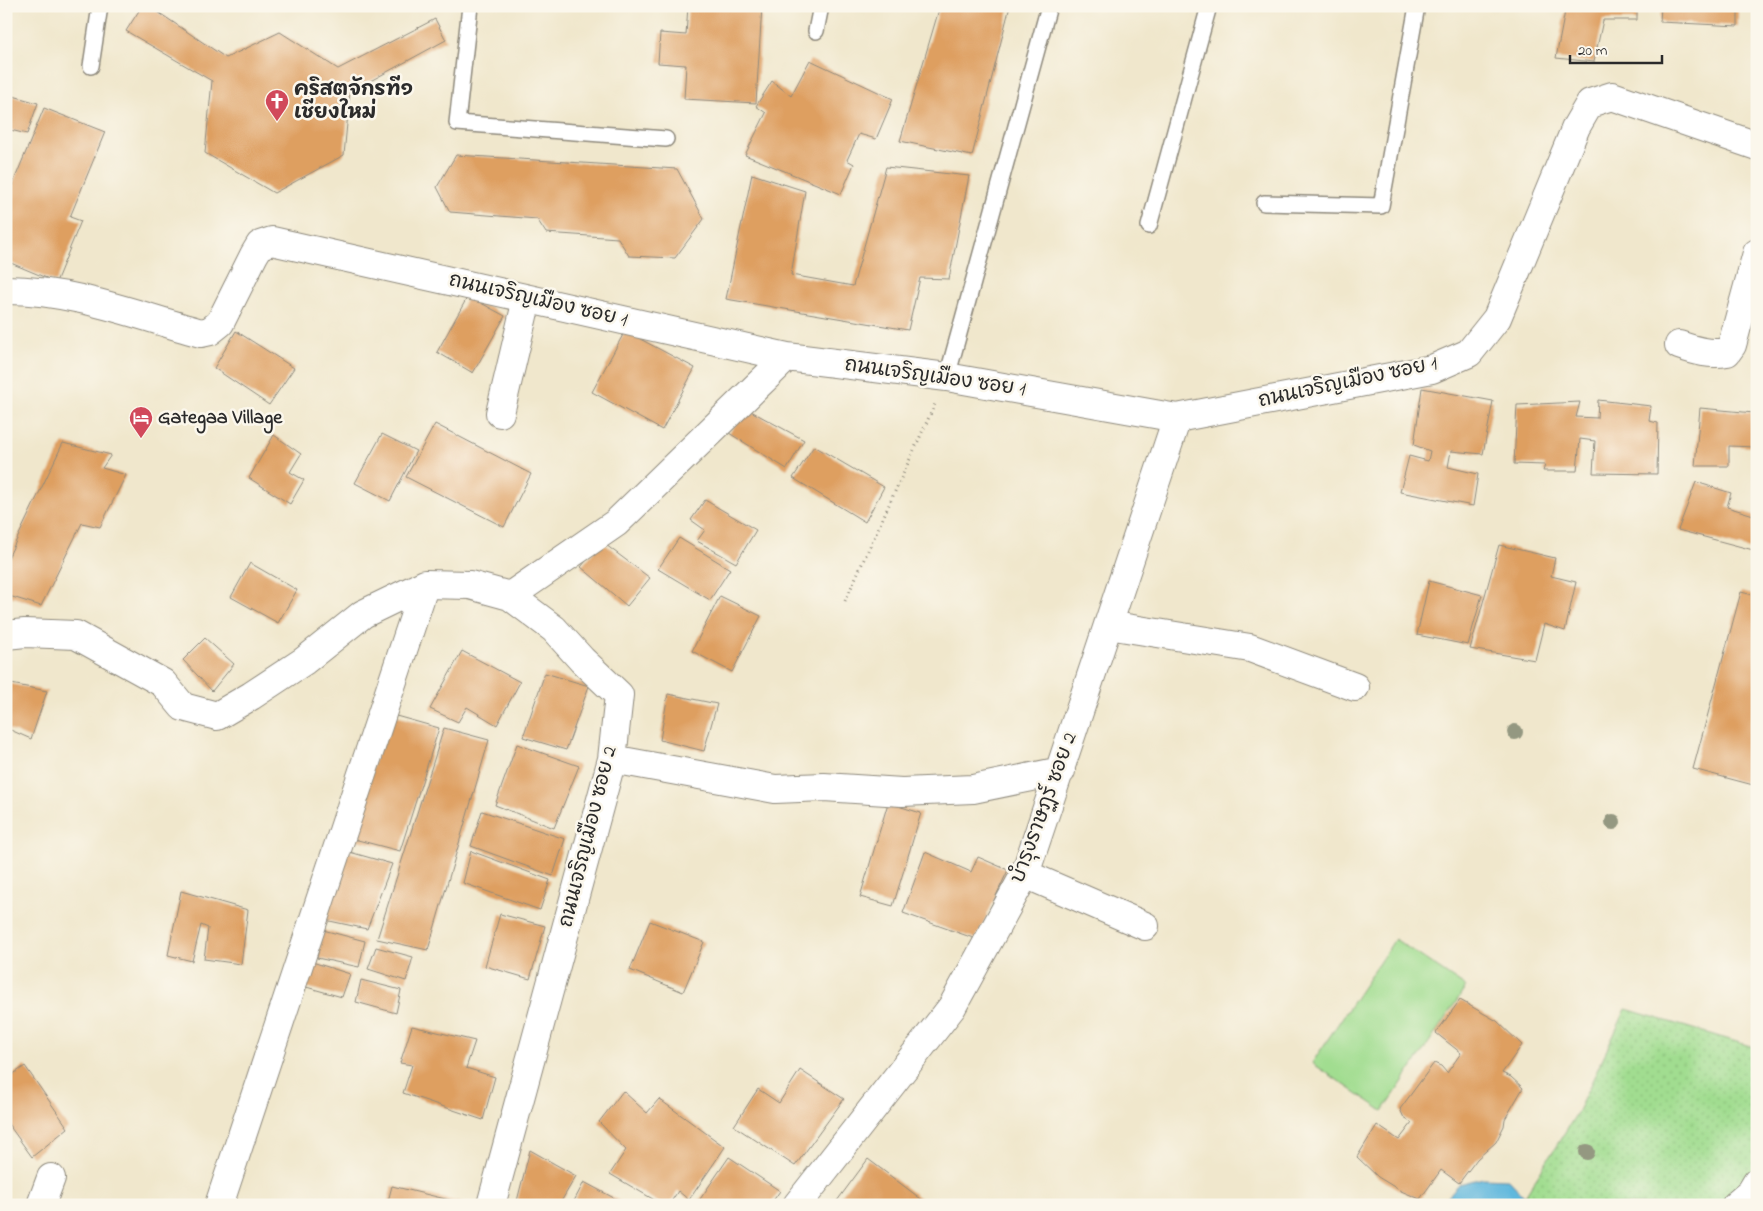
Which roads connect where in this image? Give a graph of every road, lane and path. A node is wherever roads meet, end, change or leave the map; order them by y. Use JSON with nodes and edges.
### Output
{"nodes":[{"id":1,"x":100,"y":6,"type":"edge"},
{"id":2,"x":470,"y":6,"type":"edge"},
{"id":3,"x":821,"y":6,"type":"edge"},
{"id":4,"x":1049,"y":6,"type":"edge"},
{"id":5,"x":1209,"y":6,"type":"edge"},
{"id":6,"x":1417,"y":6,"type":"edge"},
{"id":7,"x":816,"y":31,"type":"dead end"},
{"id":8,"x":91,"y":66,"type":"dead end"},
{"id":9,"x":666,"y":139,"type":"dead end"},
{"id":10,"x":1757,"y":146,"type":"edge"},
{"id":11,"x":1264,"y":203,"type":"dead end"},
{"id":12,"x":1149,"y":226,"type":"dead end"},
{"id":13,"x":1757,"y":253,"type":"edge"},
{"id":14,"x":6,"y":290,"type":"edge"},
{"id":15,"x":528,"y":299,"type":"junction"},
{"id":16,"x":1679,"y":345,"type":"dead end"},
{"id":17,"x":786,"y":357,"type":"junction"},
{"id":18,"x":947,"y":377,"type":"junction"},
{"id":19,"x":500,"y":413,"type":"dead end"},
{"id":20,"x":1177,"y":418,"type":"junction"},
{"id":21,"x":425,"y":584,"type":"junction"},
{"id":22,"x":510,"y":596,"type":"junction"},
{"id":23,"x":844,"y":601,"type":"dead end"},
{"id":24,"x":1108,"y":625,"type":"junction"},
{"id":25,"x":6,"y":636,"type":"edge"},
{"id":26,"x":1355,"y":687,"type":"dead end"},
{"id":27,"x":612,"y":759,"type":"junction"},
{"id":28,"x":1060,"y":771,"type":"junction"},
{"id":29,"x":1025,"y":874,"type":"junction"},
{"id":30,"x":1145,"y":926,"type":"dead end"},
{"id":31,"x":51,"y":1178,"type":"dead end"},
{"id":32,"x":1757,"y":1182,"type":"edge"},
{"id":33,"x":42,"y":1205,"type":"edge"},
{"id":34,"x":220,"y":1205,"type":"edge"},
{"id":35,"x":491,"y":1205,"type":"edge"},
{"id":36,"x":797,"y":1205,"type":"edge"},
{"id":37,"x":1736,"y":1205,"type":"edge"}],
"edges":[{"from":1,"to":8,"type":"lane"},
{"from":2,"to":9,"type":"lane"},
{"from":3,"to":7,"type":"lane"},
{"from":4,"to":18,"type":"lane"},
{"from":5,"to":12,"type":"lane"},
{"from":6,"to":11,"type":"lane"},
{"from":10,"to":20,"type":"street","name":"ถนนเจริญเมือง ซอย 1"},
{"from":13,"to":16,"type":"street"},
{"from":14,"to":15,"type":"street","name":"ถนนเจริญเมือง ซอย 1"},
{"from":15,"to":17,"type":"street","name":"ถนนเจริญเมือง ซอย 1"},
{"from":15,"to":19,"type":"street"},
{"from":17,"to":18,"type":"street","name":"ถนนเจริญเมือง ซอย 1"},
{"from":17,"to":22,"type":"street"},
{"from":18,"to":20,"type":"street","name":"ถนนเจริญเมือง ซอย 1"},
{"from":18,"to":23,"type":"path"},
{"from":20,"to":24,"type":"street","name":"บำรุงราษฏร์ ซอย 2"},
{"from":21,"to":22,"type":"street","name":"ถนนเจริญเมือง ซอย 2"},
{"from":21,"to":25,"type":"street","name":"ถนนเจริญเมือง ซอย 2"},
{"from":21,"to":34,"type":"street"},
{"from":22,"to":27,"type":"street","name":"ถนนเจริญเมือง ซอย 2"},
{"from":24,"to":26,"type":"street"},
{"from":24,"to":28,"type":"street","name":"บำรุงราษฏร์ ซอย 2"},
{"from":27,"to":28,"type":"street"},
{"from":27,"to":35,"type":"street","name":"ถนนเจริญเมือง ซอย 2"},
{"from":28,"to":29,"type":"street","name":"บำรุงราษฏร์ ซอย 2"},
{"from":29,"to":30,"type":"street"},
{"from":29,"to":36,"type":"street","name":"บำรุงราษฏร์ ซอย 2"},
{"from":31,"to":33,"type":"street"},
{"from":32,"to":37,"type":"street"}]}
